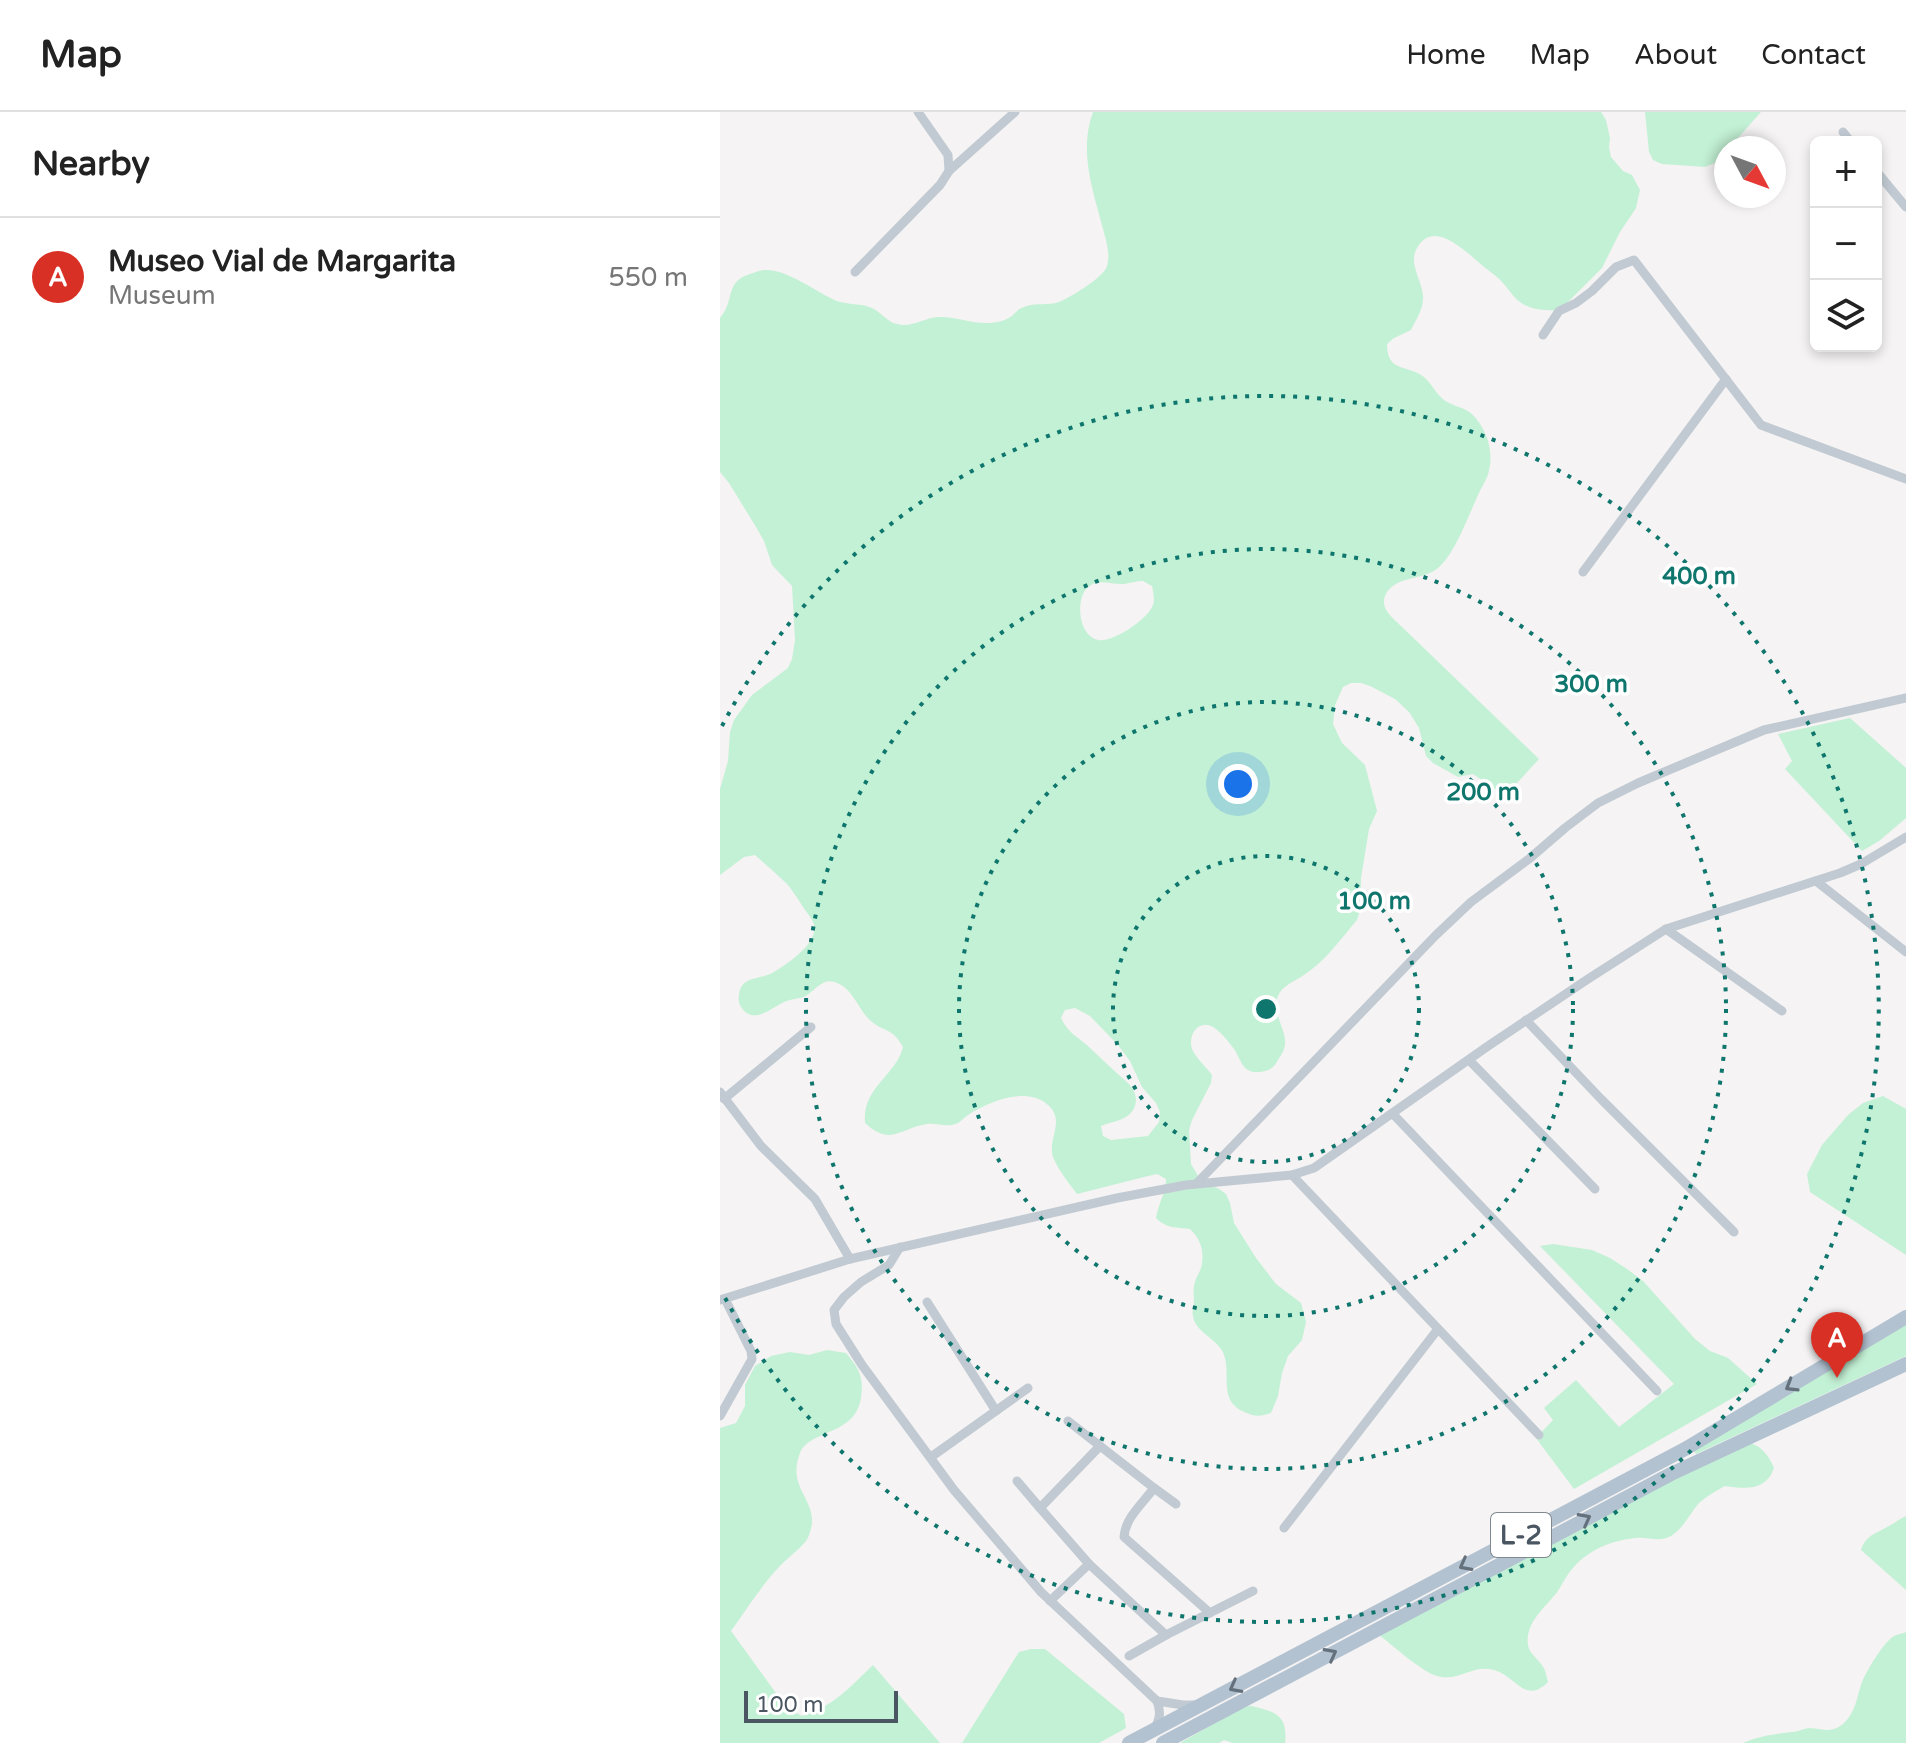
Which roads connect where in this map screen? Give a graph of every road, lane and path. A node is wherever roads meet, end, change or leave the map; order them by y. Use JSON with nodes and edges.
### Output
{"nodes":[{"id":1,"x":918,"y":112,"type":"edge"},
{"id":2,"x":1015,"y":112,"type":"edge"},
{"id":3,"x":1843,"y":132,"type":"dead end"},
{"id":4,"x":1846,"y":136,"type":"edge"},
{"id":5,"x":949,"y":171,"type":"junction"},
{"id":6,"x":1882,"y":178,"type":"edge"},
{"id":7,"x":1906,"y":207,"type":"edge"},
{"id":8,"x":855,"y":272,"type":"dead end"},
{"id":9,"x":1543,"y":335,"type":"dead end"},
{"id":10,"x":1726,"y":379,"type":"junction"},
{"id":11,"x":1906,"y":479,"type":"edge"},
{"id":12,"x":1583,"y":572,"type":"dead end"},
{"id":13,"x":1906,"y":698,"type":"edge"},
{"id":14,"x":1906,"y":837,"type":"edge"},
{"id":15,"x":1816,"y":881,"type":"junction"},
{"id":16,"x":1666,"y":929,"type":"junction"},
{"id":17,"x":1906,"y":952,"type":"edge"},
{"id":18,"x":1782,"y":1011,"type":"dead end"},
{"id":19,"x":1526,"y":1020,"type":"junction"},
{"id":20,"x":811,"y":1027,"type":"dead end"},
{"id":21,"x":1469,"y":1060,"type":"junction"},
{"id":22,"x":722,"y":1095,"type":"edge"},
{"id":23,"x":1393,"y":1114,"type":"junction"},
{"id":24,"x":1292,"y":1175,"type":"junction"},
{"id":25,"x":1197,"y":1183,"type":"junction"},
{"id":26,"x":1595,"y":1189,"type":"dead end"},
{"id":27,"x":1734,"y":1232,"type":"dead end"},
{"id":28,"x":900,"y":1247,"type":"junction"},
{"id":29,"x":850,"y":1259,"type":"junction"},
{"id":30,"x":722,"y":1300,"type":"edge"},
{"id":31,"x":927,"y":1302,"type":"dead end"},
{"id":32,"x":1906,"y":1317,"type":"edge"},
{"id":33,"x":1438,"y":1329,"type":"junction"},
{"id":34,"x":1906,"y":1364,"type":"edge"},
{"id":35,"x":1028,"y":1388,"type":"dead end"},
{"id":36,"x":1657,"y":1391,"type":"dead end"},
{"id":37,"x":996,"y":1411,"type":"junction"},
{"id":38,"x":720,"y":1416,"type":"edge"},
{"id":39,"x":1068,"y":1421,"type":"dead end"},
{"id":40,"x":1539,"y":1435,"type":"dead end"},
{"id":41,"x":1100,"y":1446,"type":"junction"},
{"id":42,"x":931,"y":1457,"type":"junction"},
{"id":43,"x":1017,"y":1481,"type":"dead end"},
{"id":44,"x":1154,"y":1488,"type":"junction"},
{"id":45,"x":1176,"y":1504,"type":"dead end"},
{"id":46,"x":1040,"y":1508,"type":"junction"},
{"id":47,"x":1284,"y":1528,"type":"dead end"},
{"id":48,"x":1089,"y":1564,"type":"junction"},
{"id":49,"x":1253,"y":1591,"type":"dead end"},
{"id":50,"x":1050,"y":1601,"type":"junction"},
{"id":51,"x":1210,"y":1613,"type":"junction"},
{"id":52,"x":1166,"y":1635,"type":"junction"},
{"id":53,"x":1129,"y":1656,"type":"dead end"},
{"id":54,"x":1157,"y":1701,"type":"junction"},
{"id":55,"x":1202,"y":1704,"type":"junction"},
{"id":56,"x":1155,"y":1729,"type":"junction"},
{"id":57,"x":1129,"y":1743,"type":"edge"},
{"id":58,"x":1163,"y":1743,"type":"edge"}],
"edges":[{"from":1,"to":5,"type":"street"},
{"from":2,"to":5,"type":"street"},
{"from":3,"to":4,"type":"street"},
{"from":5,"to":8,"type":"street"},
{"from":6,"to":7,"type":"street"},
{"from":9,"to":10,"type":"street"},
{"from":10,"to":11,"type":"street"},
{"from":10,"to":12,"type":"street"},
{"from":13,"to":25,"type":"street"},
{"from":14,"to":15,"type":"street"},
{"from":15,"to":16,"type":"street"},
{"from":15,"to":17,"type":"street"},
{"from":16,"to":18,"type":"street"},
{"from":16,"to":19,"type":"street"},
{"from":19,"to":21,"type":"street"},
{"from":19,"to":27,"type":"street"},
{"from":20,"to":22,"type":"street"},
{"from":21,"to":23,"type":"street"},
{"from":21,"to":26,"type":"street"},
{"from":22,"to":29,"type":"street"},
{"from":23,"to":24,"type":"street"},
{"from":23,"to":36,"type":"street"},
{"from":24,"to":25,"type":"street"},
{"from":24,"to":33,"type":"street"},
{"from":25,"to":28,"type":"street"},
{"from":28,"to":29,"type":"street"},
{"from":28,"to":42,"type":"street"},
{"from":29,"to":30,"type":"street"},
{"from":30,"to":38,"type":"street"},
{"from":31,"to":37,"type":"street"},
{"from":32,"to":55,"type":"main road","number":"L-2","one_way":true},
{"from":33,"to":40,"type":"street"},
{"from":33,"to":47,"type":"street"},
{"from":58,"to":34,"type":"main road","number":"L-2","one_way":true},
{"from":35,"to":37,"type":"street"},
{"from":37,"to":42,"type":"street"},
{"from":39,"to":41,"type":"street"},
{"from":41,"to":44,"type":"street"},
{"from":41,"to":46,"type":"street"},
{"from":42,"to":50,"type":"street"},
{"from":43,"to":46,"type":"street"},
{"from":44,"to":45,"type":"street"},
{"from":44,"to":51,"type":"street"},
{"from":46,"to":48,"type":"street"},
{"from":48,"to":50,"type":"street"},
{"from":48,"to":52,"type":"street"},
{"from":49,"to":51,"type":"street"},
{"from":50,"to":54,"type":"street"},
{"from":51,"to":52,"type":"street"},
{"from":52,"to":53,"type":"street"},
{"from":54,"to":55,"type":"street"},
{"from":54,"to":56,"type":"street"},
{"from":55,"to":56,"type":"main road","number":"L-2"},
{"from":56,"to":57,"type":"main road","number":"L-2"}]}
